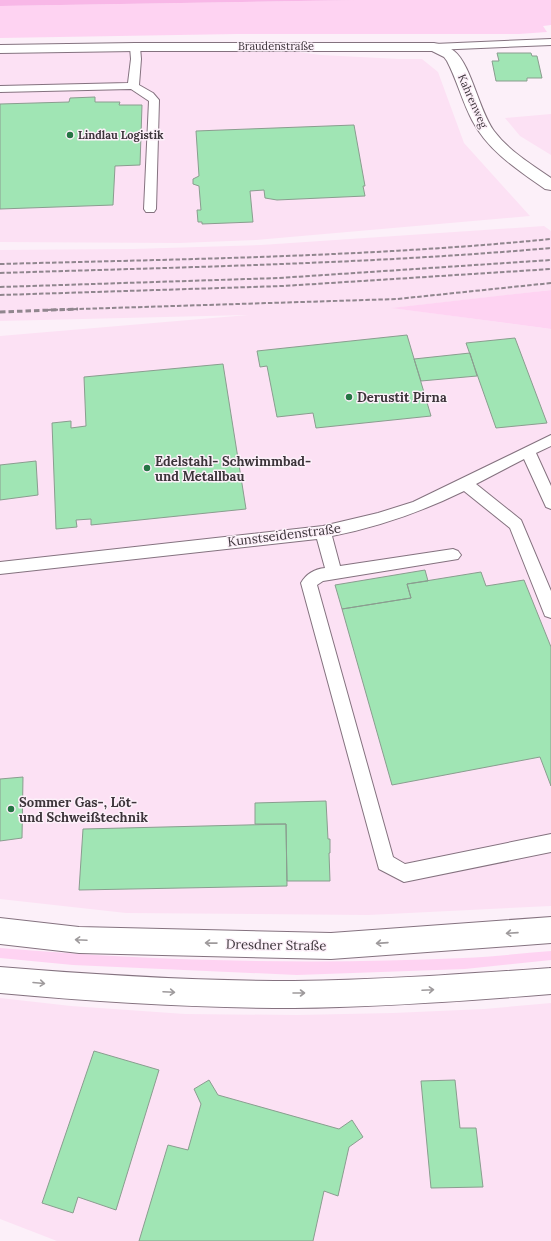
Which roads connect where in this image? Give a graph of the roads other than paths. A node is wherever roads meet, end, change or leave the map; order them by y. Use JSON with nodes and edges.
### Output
{"nodes":[{"id":1,"x":551,"y":42,"type":"edge"},
{"id":2,"x":136,"y":46,"type":"junction"},
{"id":3,"x":434,"y":47,"type":"junction"},
{"id":4,"x":0,"y":49,"type":"edge"},
{"id":5,"x":133,"y":86,"type":"junction"},
{"id":6,"x":0,"y":89,"type":"edge"},
{"id":7,"x":551,"y":185,"type":"edge"},
{"id":8,"x":150,"y":209,"type":"dead end"},
{"id":9,"x":551,"y":440,"type":"edge"},
{"id":10,"x":528,"y":451,"type":"junction"},
{"id":11,"x":465,"y":483,"type":"junction"},
{"id":12,"x":551,"y":503,"type":"edge"},
{"id":13,"x":323,"y":532,"type":"junction"},
{"id":14,"x":453,"y":554,"type":"dead end"},
{"id":15,"x":0,"y":568,"type":"edge"},
{"id":16,"x":334,"y":573,"type":"junction"},
{"id":17,"x":551,"y":611,"type":"edge"},
{"id":18,"x":551,"y":843,"type":"edge"},
{"id":19,"x":551,"y":930,"type":"edge"},
{"id":20,"x":0,"y":931,"type":"edge"},
{"id":21,"x":0,"y":980,"type":"edge"},
{"id":22,"x":551,"y":980,"type":"edge"}],
"edges":[{"from":1,"to":3,"type":"lane","name":"Braudenstraße"},
{"from":2,"to":3,"type":"street","name":"Braudenstraße"},
{"from":2,"to":4,"type":"street","name":"Braudenstraße"},
{"from":2,"to":5,"type":"lane"},
{"from":3,"to":7,"type":"street","name":"Kahrenweg"},
{"from":5,"to":6,"type":"lane"},
{"from":5,"to":8,"type":"lane"},
{"from":9,"to":10,"type":"lane","name":"Kunstseidenstraße"},
{"from":10,"to":11,"type":"lane","name":"Kunstseidenstraße"},
{"from":10,"to":12,"type":"lane"},
{"from":11,"to":13,"type":"lane","name":"Kunstseidenstraße"},
{"from":11,"to":17,"type":"lane"},
{"from":13,"to":15,"type":"lane","name":"Kunstseidenstraße"},
{"from":13,"to":16,"type":"lane"},
{"from":14,"to":16,"type":"lane"},
{"from":16,"to":18,"type":"lane"},
{"from":19,"to":20,"type":"street","name":"Dresdner Straße","one_way":true},
{"from":21,"to":22,"type":"street","one_way":true}]}
